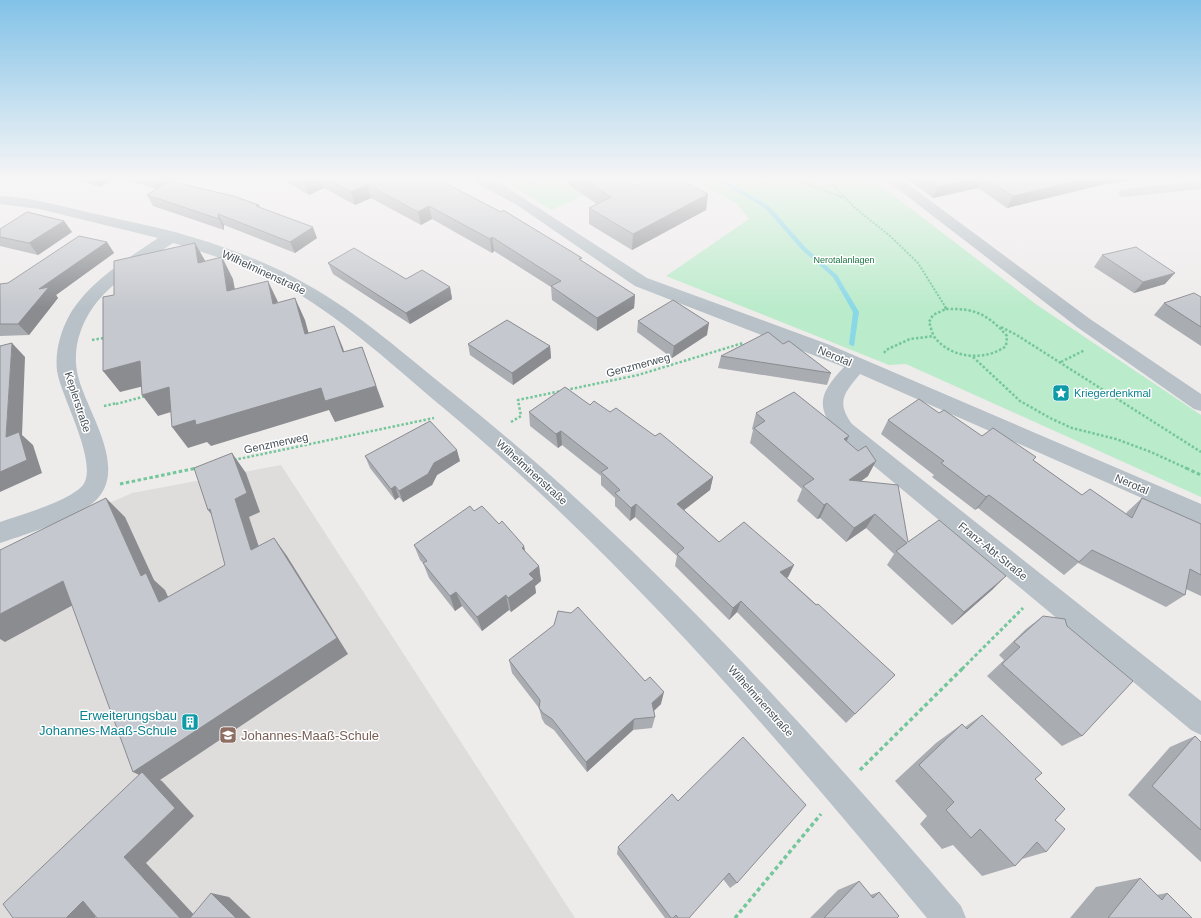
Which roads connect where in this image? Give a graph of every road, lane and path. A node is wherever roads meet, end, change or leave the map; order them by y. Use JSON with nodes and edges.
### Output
{"nodes":[{"id":1,"x":110,"y":222,"type":"edge"},
{"id":2,"x":551,"y":222,"type":"edge"},
{"id":3,"x":873,"y":222,"type":"edge"},
{"id":4,"x":948,"y":222,"type":"edge"},
{"id":5,"x":172,"y":236,"type":"junction"},
{"id":6,"x":946,"y":309,"type":"junction"},
{"id":7,"x":1001,"y":327,"type":"junction"},
{"id":8,"x":110,"y":336,"type":"edge"},
{"id":9,"x":934,"y":336,"type":"junction"},
{"id":10,"x":103,"y":338,"type":"edge"},
{"id":11,"x":745,"y":342,"type":"edge"},
{"id":12,"x":973,"y":356,"type":"junction"},
{"id":13,"x":856,"y":365,"type":"junction"},
{"id":14,"x":153,"y":394,"type":"edge"},
{"id":15,"x":518,"y":400,"type":"dead end"},
{"id":16,"x":116,"y":404,"type":"dead end"},
{"id":17,"x":1201,"y":404,"type":"edge"},
{"id":18,"x":464,"y":412,"type":"junction"},
{"id":19,"x":1201,"y":452,"type":"edge"},
{"id":20,"x":229,"y":461,"type":"edge"},
{"id":21,"x":198,"y":468,"type":"edge"},
{"id":22,"x":1201,"y":475,"type":"edge"},
{"id":23,"x":91,"y":491,"type":"junction"},
{"id":24,"x":1201,"y":514,"type":"edge"},
{"id":25,"x":0,"y":533,"type":"edge"},
{"id":26,"x":1022,"y":609,"type":"dead end"},
{"id":27,"x":1201,"y":720,"type":"edge"},
{"id":28,"x":841,"y":789,"type":"junction"},
{"id":29,"x":820,"y":815,"type":"dead end"},
{"id":30,"x":735,"y":918,"type":"edge"},
{"id":31,"x":949,"y":918,"type":"edge"}],
"edges":[{"from":1,"to":5,"type":"street","name":"Wilhelminenstraße"},
{"from":2,"to":13,"type":"street","name":"Nerotal"},
{"from":3,"to":6,"type":"path"},
{"from":4,"to":17,"type":"street"},
{"from":5,"to":18,"type":"street","name":"Wilhelminenstraße"},
{"from":5,"to":23,"type":"street","name":"Keplerstraße"},
{"from":6,"to":7,"type":"path"},
{"from":6,"to":9,"type":"path"},
{"from":7,"to":12,"type":"path"},
{"from":7,"to":19,"type":"path"},
{"from":8,"to":10,"type":"path"},
{"from":9,"to":12,"type":"path"},
{"from":9,"to":13,"type":"path"},
{"from":11,"to":15,"type":"path","name":"Genzmerweg"},
{"from":12,"to":22,"type":"path"},
{"from":13,"to":24,"type":"street","name":"Nerotal"},
{"from":13,"to":27,"type":"street","name":"Franz-Abt-Straße"},
{"from":14,"to":16,"type":"path"},
{"from":18,"to":20,"type":"path","name":"Genzmerweg"},
{"from":18,"to":28,"type":"street","name":"Wilhelminenstraße"},
{"from":21,"to":23,"type":"path"},
{"from":23,"to":25,"type":"street"},
{"from":26,"to":28,"type":"path"},
{"from":28,"to":31,"type":"street","name":"Wilhelminenstraße"},
{"from":29,"to":30,"type":"path"}]}
